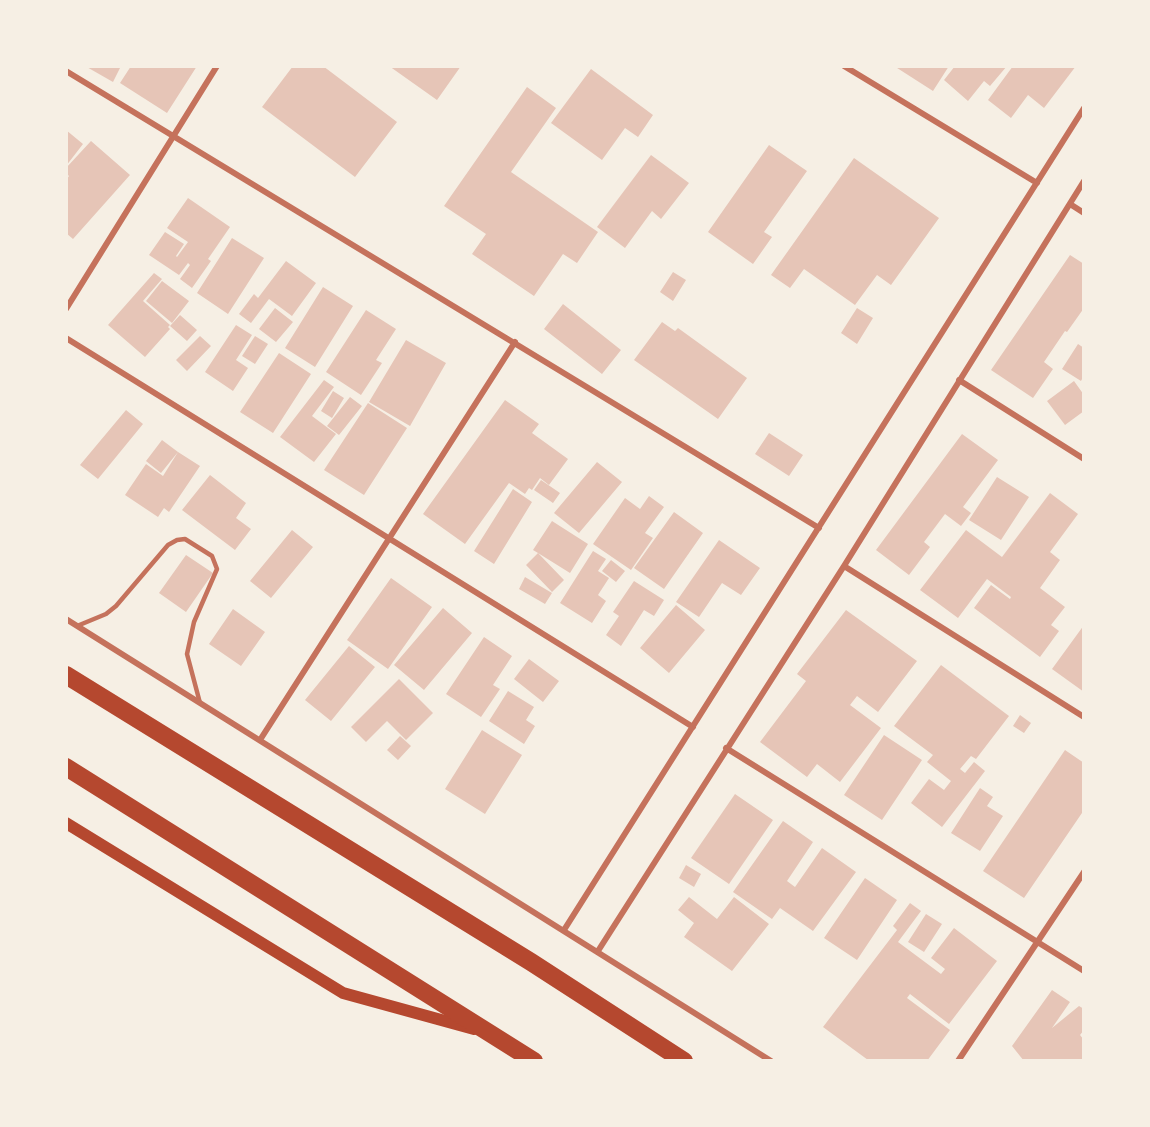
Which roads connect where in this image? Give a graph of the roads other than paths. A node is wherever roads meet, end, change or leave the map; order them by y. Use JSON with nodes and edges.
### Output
{"nodes":[{"id":1,"x":217,"y":66,"type":"edge"},
{"id":2,"x":844,"y":66,"type":"edge"},
{"id":3,"x":66,"y":71,"type":"edge"},
{"id":4,"x":1084,"y":108,"type":"edge"},
{"id":5,"x":174,"y":135,"type":"junction"},
{"id":6,"x":1084,"y":181,"type":"edge"},
{"id":7,"x":1037,"y":183,"type":"junction"},
{"id":8,"x":1070,"y":204,"type":"junction"},
{"id":9,"x":1084,"y":213,"type":"edge"},
{"id":10,"x":66,"y":309,"type":"edge"},
{"id":11,"x":66,"y":338,"type":"edge"},
{"id":12,"x":515,"y":342,"type":"junction"},
{"id":13,"x":959,"y":380,"type":"junction"},
{"id":14,"x":1084,"y":459,"type":"edge"},
{"id":15,"x":819,"y":528,"type":"junction"},
{"id":16,"x":387,"y":538,"type":"junction"},
{"id":17,"x":844,"y":566,"type":"junction"},
{"id":18,"x":66,"y":619,"type":"edge"},
{"id":19,"x":77,"y":626,"type":"junction"},
{"id":20,"x":66,"y":675,"type":"edge"},
{"id":21,"x":200,"y":703,"type":"junction"},
{"id":22,"x":1084,"y":717,"type":"edge"},
{"id":23,"x":693,"y":727,"type":"junction"},
{"id":24,"x":260,"y":740,"type":"junction"},
{"id":25,"x":726,"y":748,"type":"junction"},
{"id":26,"x":66,"y":767,"type":"edge"},
{"id":27,"x":66,"y":823,"type":"edge"},
{"id":28,"x":1084,"y":872,"type":"edge"},
{"id":29,"x":564,"y":930,"type":"junction"},
{"id":30,"x":1038,"y":942,"type":"junction"},
{"id":31,"x":598,"y":951,"type":"junction"},
{"id":32,"x":1084,"y":970,"type":"edge"},
{"id":33,"x":493,"y":1034,"type":"junction"},
{"id":34,"x":534,"y":1061,"type":"edge"},
{"id":35,"x":684,"y":1061,"type":"edge"},
{"id":36,"x":771,"y":1061,"type":"edge"},
{"id":37,"x":958,"y":1061,"type":"edge"}],
"edges":[{"from":1,"to":5,"type":"street"},
{"from":2,"to":7,"type":"street"},
{"from":3,"to":5,"type":"street"},
{"from":4,"to":7,"type":"street"},
{"from":5,"to":10,"type":"street"},
{"from":5,"to":12,"type":"street"},
{"from":6,"to":8,"type":"street"},
{"from":7,"to":15,"type":"street"},
{"from":8,"to":9,"type":"street"},
{"from":8,"to":13,"type":"street"},
{"from":11,"to":16,"type":"street"},
{"from":12,"to":15,"type":"street"},
{"from":12,"to":16,"type":"street"},
{"from":13,"to":14,"type":"street"},
{"from":13,"to":17,"type":"street"},
{"from":15,"to":23,"type":"street"},
{"from":16,"to":23,"type":"street"},
{"from":16,"to":24,"type":"street"},
{"from":17,"to":22,"type":"street"},
{"from":17,"to":25,"type":"street"},
{"from":18,"to":19,"type":"street"},
{"from":19,"to":21,"type":"street"},
{"from":19,"to":21,"type":"lane"},
{"from":20,"to":35,"type":"highway"},
{"from":21,"to":24,"type":"street"},
{"from":23,"to":29,"type":"street"},
{"from":24,"to":29,"type":"street"},
{"from":25,"to":30,"type":"street"},
{"from":25,"to":31,"type":"street"},
{"from":26,"to":33,"type":"highway"},
{"from":27,"to":33,"type":"main road"},
{"from":28,"to":30,"type":"street"},
{"from":29,"to":31,"type":"street"},
{"from":30,"to":32,"type":"street"},
{"from":30,"to":37,"type":"street"},
{"from":31,"to":36,"type":"street"},
{"from":33,"to":34,"type":"highway"}]}
